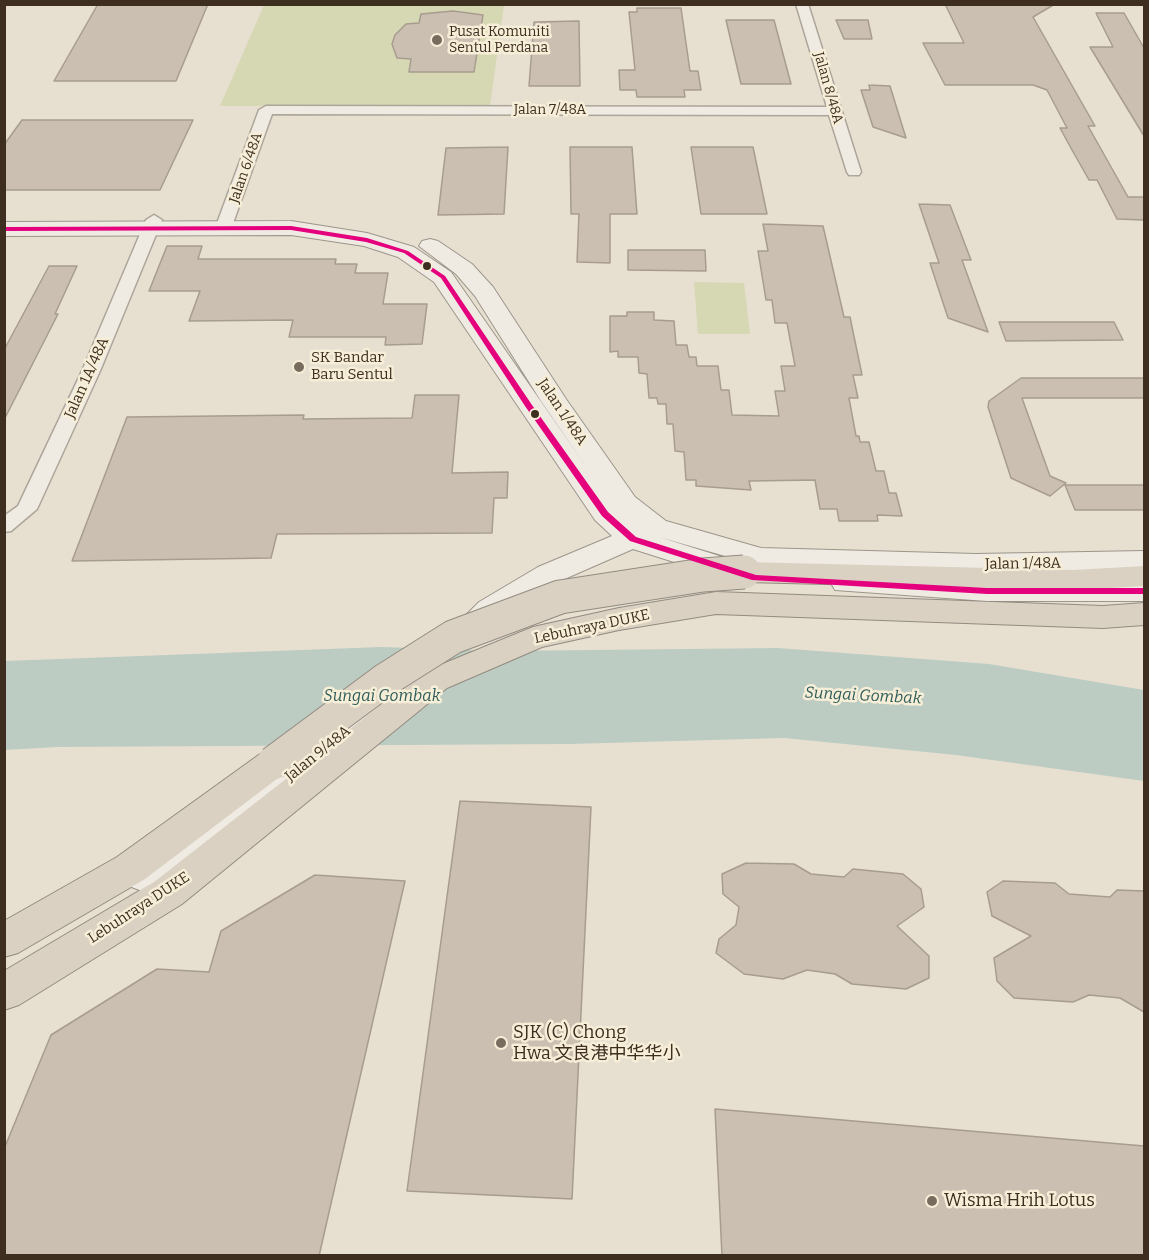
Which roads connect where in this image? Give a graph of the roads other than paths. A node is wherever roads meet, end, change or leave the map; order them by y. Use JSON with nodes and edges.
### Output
{"nodes":[{"id":1,"x":802,"y":4,"type":"edge"},
{"id":2,"x":266,"y":110,"type":"joint"},
{"id":3,"x":834,"y":111,"type":"junction"},
{"id":4,"x":854,"y":172,"type":"dead end"},
{"id":5,"x":4,"y":221,"type":"edge"},
{"id":6,"x":226,"y":222,"type":"junction"},
{"id":7,"x":153,"y":223,"type":"junction"},
{"id":8,"x":4,"y":229,"type":"edge"},
{"id":9,"x":4,"y":526,"type":"edge"},
{"id":10,"x":645,"y":533,"type":"junction"},
{"id":11,"x":1144,"y":560,"type":"edge"},
{"id":12,"x":1144,"y":576,"type":"edge"},
{"id":13,"x":1144,"y":591,"type":"edge"},
{"id":14,"x":1144,"y":614,"type":"edge"},
{"id":15,"x":4,"y":941,"type":"edge"},
{"id":16,"x":4,"y":958,"type":"edge"},
{"id":17,"x":4,"y":993,"type":"edge"}],
"edges":[{"from":1,"to":3,"type":"street","name":"Jalan 8/48A"},
{"from":2,"to":3,"type":"street","name":"Jalan 7/48A"},
{"from":2,"to":6,"type":"street","name":"Jalan 6/48A"},
{"from":3,"to":4,"type":"street","name":"Jalan 8/48A"},
{"from":5,"to":7,"type":"main road","name":"Jalan 1/48A"},
{"from":6,"to":7,"type":"main road","name":"Jalan 1/48A"},
{"from":6,"to":10,"type":"main road","name":"Jalan 1/48A"},
{"from":7,"to":8,"type":"main road","name":"Jalan 1/48A"},
{"from":7,"to":9,"type":"street","name":"Jalan 1A/48A"},
{"from":10,"to":11,"type":"main road","name":"Jalan 1/48A"},
{"from":10,"to":13,"type":"main road","name":"Jalan 1/48A"},
{"from":10,"to":16,"type":"main road","name":"Jalan 9/48A","bridge":true},
{"from":12,"to":15,"type":"highway","name":"Lebuhraya DUKE","bridge":true},
{"from":14,"to":17,"type":"highway","name":"Lebuhraya DUKE"}]}
